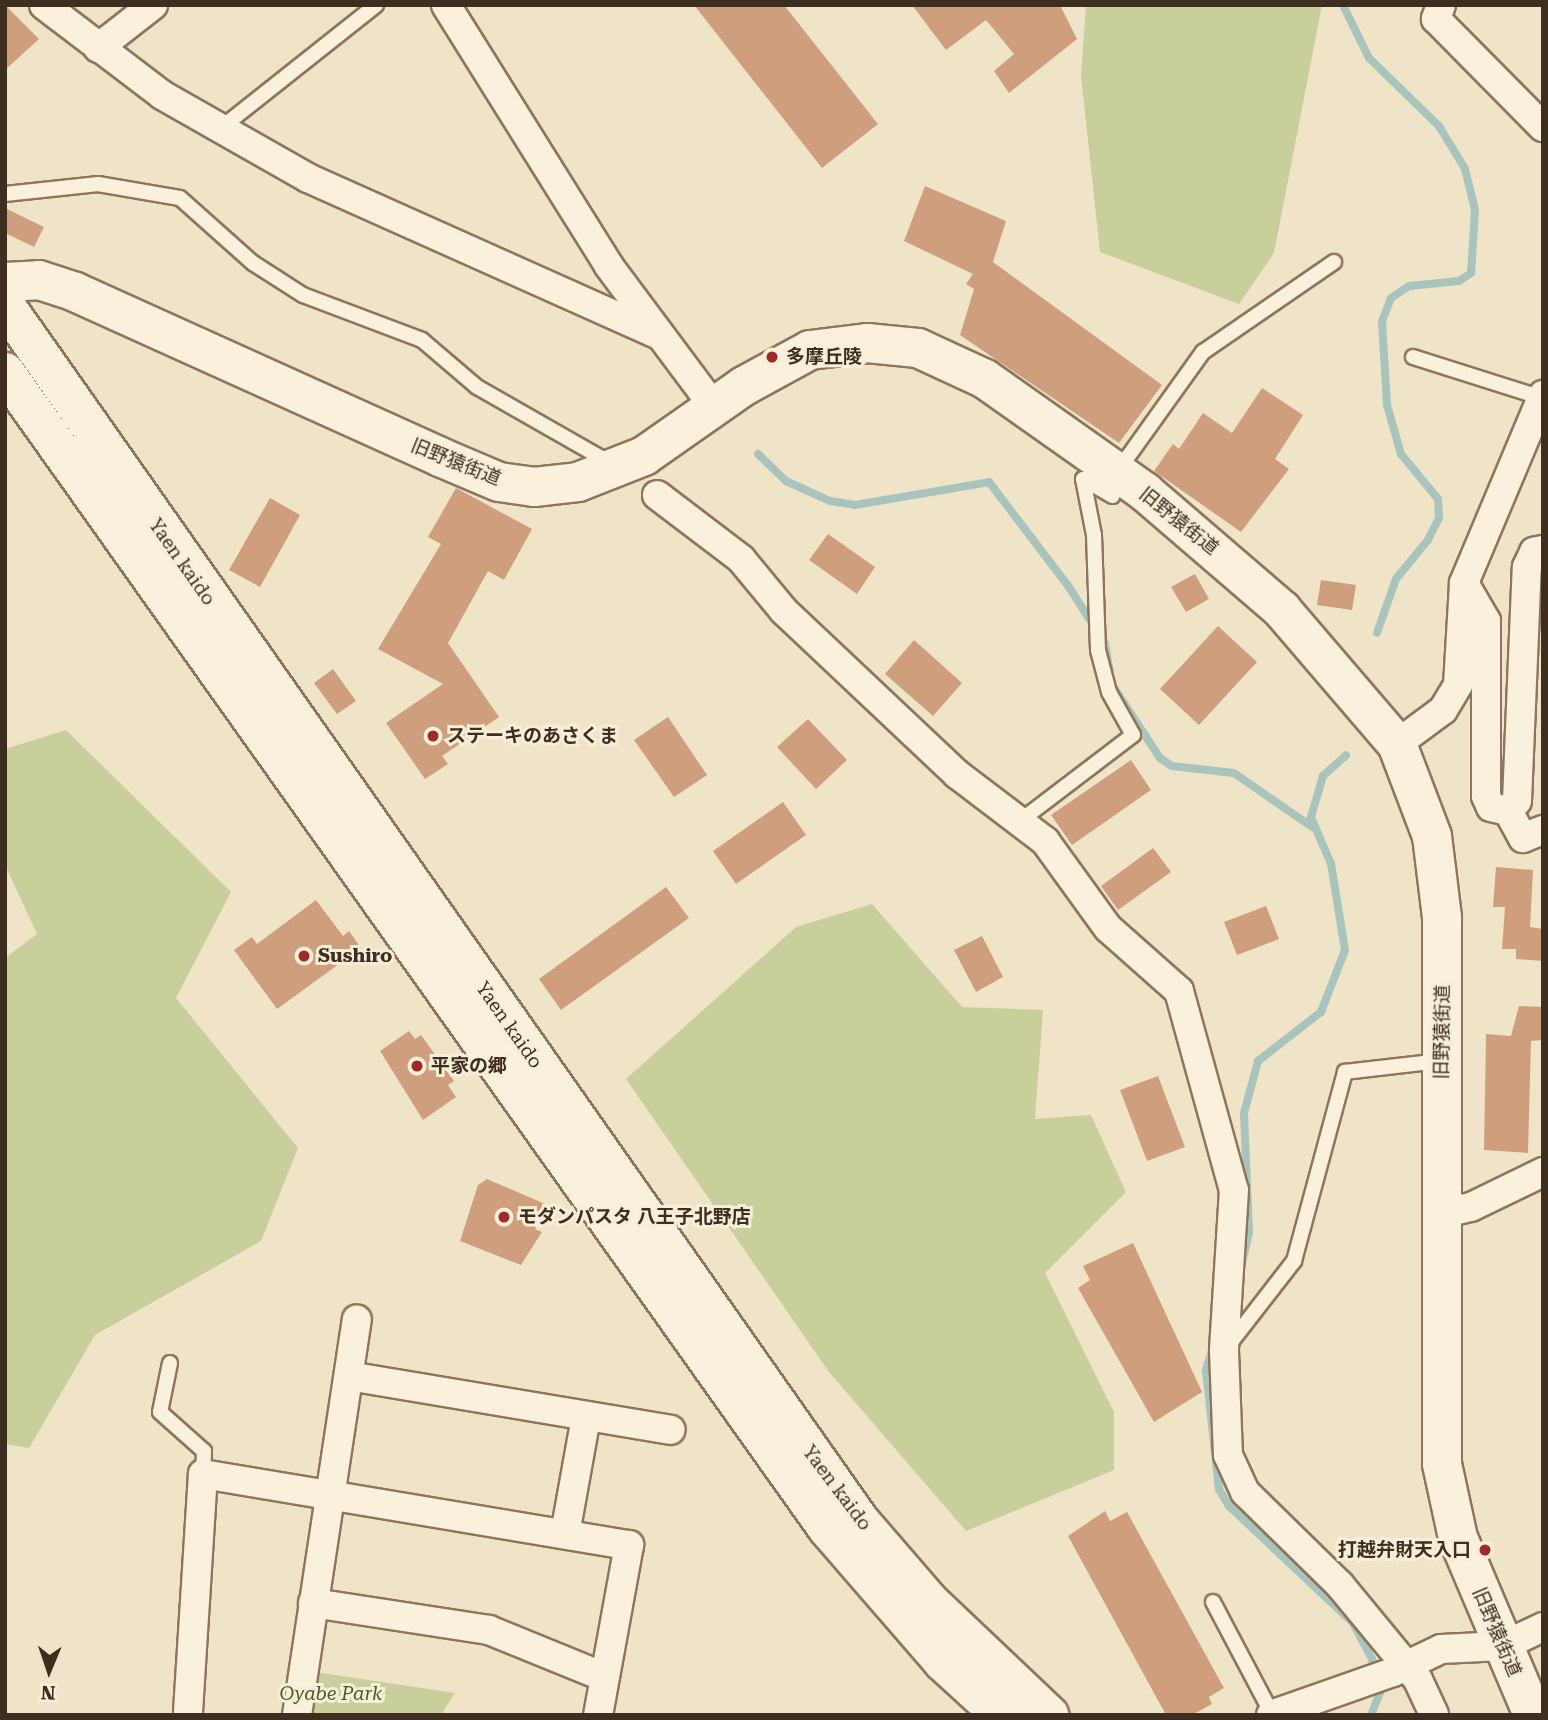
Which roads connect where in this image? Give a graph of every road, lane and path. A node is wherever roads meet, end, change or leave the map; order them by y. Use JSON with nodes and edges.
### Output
{"nodes":[{"id":1,"x":44,"y":5,"type":"edge"},
{"id":2,"x":153,"y":5,"type":"edge"},
{"id":3,"x":376,"y":5,"type":"edge"},
{"id":4,"x":446,"y":5,"type":"edge"},
{"id":5,"x":1441,"y":5,"type":"edge"},
{"id":6,"x":97,"y":48,"type":"junction"},
{"id":7,"x":1543,"y":127,"type":"edge"},
{"id":8,"x":221,"y":128,"type":"junction"},
{"id":9,"x":5,"y":194,"type":"edge"},
{"id":10,"x":1334,"y":262,"type":"dead end"},
{"id":11,"x":5,"y":282,"type":"edge"},
{"id":12,"x":5,"y":305,"type":"edge"},
{"id":13,"x":659,"y":335,"type":"junction"},
{"id":14,"x":1413,"y":357,"type":"dead end"},
{"id":15,"x":5,"y":372,"type":"edge"},
{"id":16,"x":1542,"y":396,"type":"edge"},
{"id":17,"x":715,"y":408,"type":"junction"},
{"id":18,"x":617,"y":468,"type":"junction"},
{"id":19,"x":1127,"y":491,"type":"junction"},
{"id":20,"x":657,"y":495,"type":"dead end"},
{"id":21,"x":1543,"y":550,"type":"edge"},
{"id":22,"x":1464,"y":583,"type":"junction"},
{"id":23,"x":1397,"y":744,"type":"junction"},
{"id":24,"x":1508,"y":810,"type":"junction"},
{"id":25,"x":1020,"y":821,"type":"junction"},
{"id":26,"x":1543,"y":831,"type":"edge"},
{"id":27,"x":1441,"y":1061,"type":"junction"},
{"id":28,"x":1543,"y":1172,"type":"edge"},
{"id":29,"x":1440,"y":1214,"type":"junction"},
{"id":30,"x":357,"y":1320,"type":"dead end"},
{"id":31,"x":1224,"y":1346,"type":"junction"},
{"id":32,"x":170,"y":1363,"type":"dead end"},
{"id":33,"x":349,"y":1376,"type":"junction"},
{"id":34,"x":586,"y":1417,"type":"junction"},
{"id":35,"x":670,"y":1430,"type":"dead end"},
{"id":36,"x":203,"y":1474,"type":"junction"},
{"id":37,"x":331,"y":1495,"type":"junction"},
{"id":38,"x":565,"y":1534,"type":"junction"},
{"id":39,"x":1213,"y":1602,"type":"dead end"},
{"id":40,"x":313,"y":1603,"type":"junction"},
{"id":41,"x":1543,"y":1628,"type":"edge"},
{"id":42,"x":1503,"y":1646,"type":"junction"},
{"id":43,"x":1399,"y":1669,"type":"junction"},
{"id":44,"x":604,"y":1677,"type":"junction"},
{"id":45,"x":188,"y":1714,"type":"edge"},
{"id":46,"x":1271,"y":1714,"type":"edge"},
{"id":47,"x":297,"y":1715,"type":"edge"},
{"id":48,"x":598,"y":1715,"type":"edge"},
{"id":49,"x":1001,"y":1715,"type":"edge"},
{"id":50,"x":1049,"y":1715,"type":"edge"},
{"id":51,"x":1434,"y":1715,"type":"edge"},
{"id":52,"x":1533,"y":1715,"type":"edge"}],
"edges":[{"from":1,"to":6,"type":"street"},
{"from":2,"to":6,"type":"street"},
{"from":3,"to":8,"type":"lane"},
{"from":4,"to":13,"type":"street"},
{"from":5,"to":7,"type":"street"},
{"from":6,"to":8,"type":"street"},
{"from":8,"to":13,"type":"street"},
{"from":9,"to":18,"type":"lane"},
{"from":10,"to":19,"type":"lane"},
{"from":11,"to":18,"type":"main road","name":"旧野猿街道"},
{"from":12,"to":50,"type":"main road","name":"Yaen kaido"},
{"from":13,"to":17,"type":"street"},
{"from":14,"to":16,"type":"lane"},
{"from":15,"to":49,"type":"main road","name":"Yaen kaido"},
{"from":16,"to":22,"type":"street"},
{"from":17,"to":18,"type":"main road","name":"旧野猿街道"},
{"from":17,"to":19,"type":"main road","name":"旧野猿街道"},
{"from":19,"to":23,"type":"main road","name":"旧野猿街道"},
{"from":19,"to":25,"type":"lane"},
{"from":20,"to":25,"type":"street"},
{"from":21,"to":24,"type":"street"},
{"from":22,"to":23,"type":"street"},
{"from":22,"to":24,"type":"street"},
{"from":23,"to":27,"type":"main road","name":"旧野猿街道"},
{"from":24,"to":26,"type":"street"},
{"from":25,"to":31,"type":"street"},
{"from":27,"to":29,"type":"main road","name":"旧野猿街道"},
{"from":27,"to":31,"type":"lane"},
{"from":28,"to":29,"type":"street"},
{"from":29,"to":42,"type":"main road","name":"旧野猿街道"},
{"from":30,"to":33,"type":"street"},
{"from":31,"to":43,"type":"street"},
{"from":32,"to":36,"type":"lane"},
{"from":33,"to":34,"type":"street"},
{"from":33,"to":37,"type":"street"},
{"from":34,"to":35,"type":"street"},
{"from":34,"to":38,"type":"street"},
{"from":36,"to":37,"type":"street"},
{"from":36,"to":45,"type":"street"},
{"from":37,"to":38,"type":"street"},
{"from":37,"to":40,"type":"street"},
{"from":38,"to":44,"type":"street"},
{"from":39,"to":46,"type":"lane"},
{"from":40,"to":44,"type":"street"},
{"from":40,"to":47,"type":"street"},
{"from":41,"to":42,"type":"street"},
{"from":42,"to":43,"type":"street"},
{"from":42,"to":52,"type":"main road","name":"旧野猿街道"},
{"from":43,"to":46,"type":"street"},
{"from":43,"to":51,"type":"street"},
{"from":44,"to":48,"type":"street"}]}
